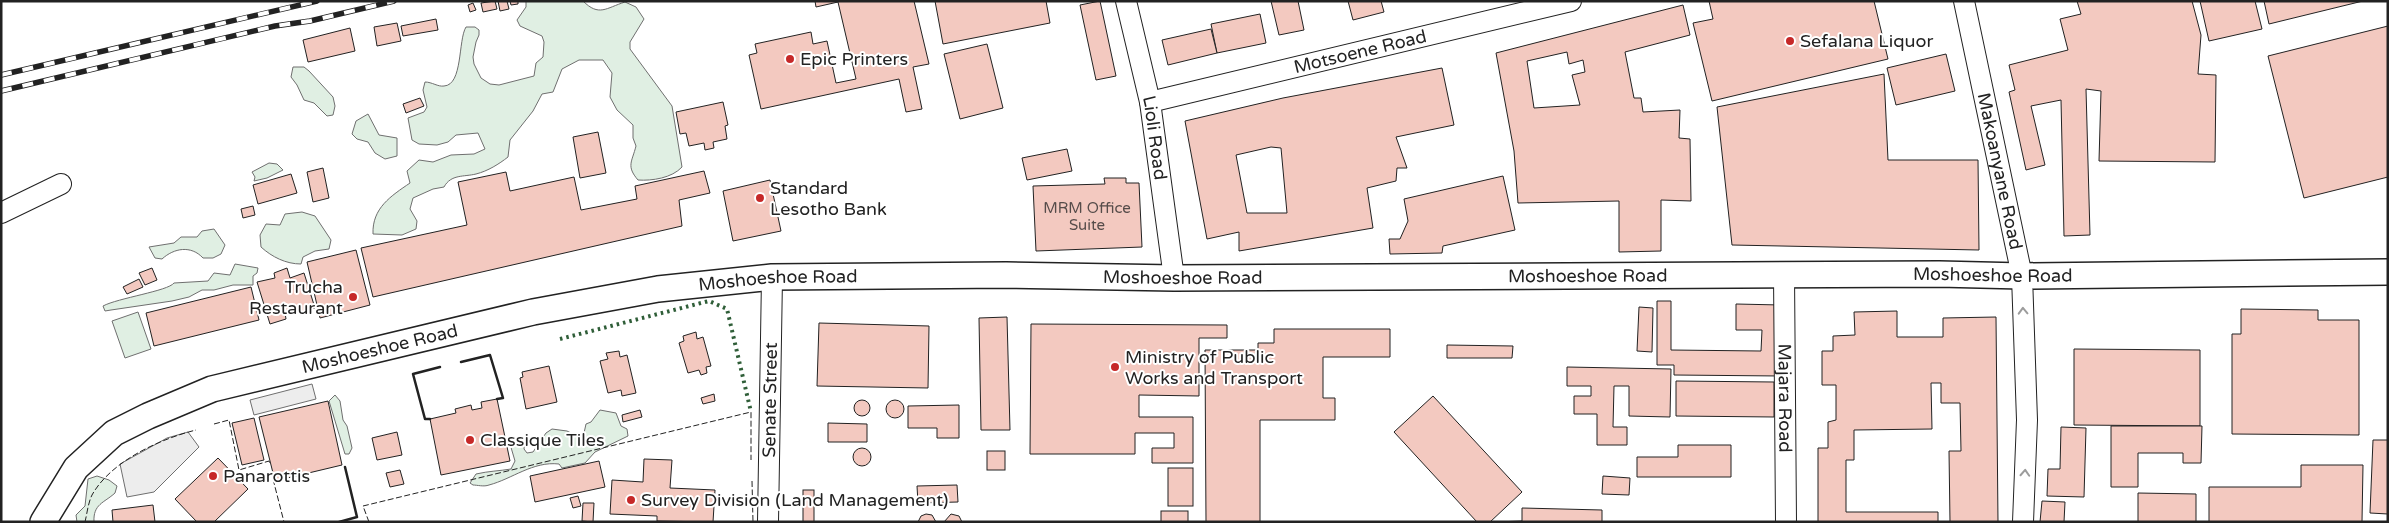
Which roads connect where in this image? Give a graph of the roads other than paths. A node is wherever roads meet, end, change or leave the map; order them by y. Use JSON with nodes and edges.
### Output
{"nodes":[{"id":1,"x":1126,"y":1,"type":"edge"},
{"id":2,"x":1571,"y":1,"type":"edge"},
{"id":3,"x":1964,"y":1,"type":"edge"},
{"id":4,"x":1150,"y":102,"type":"junction"},
{"id":5,"x":61,"y":184,"type":"dead end"},
{"id":6,"x":1,"y":212,"type":"edge"},
{"id":7,"x":2388,"y":272,"type":"edge"},
{"id":8,"x":1784,"y":274,"type":"junction"},
{"id":9,"x":2022,"y":276,"type":"junction"},
{"id":10,"x":772,"y":277,"type":"junction"},
{"id":11,"x":1174,"y":278,"type":"junction"},
{"id":12,"x":42,"y":522,"type":"edge"},
{"id":13,"x":768,"y":522,"type":"edge"},
{"id":14,"x":1786,"y":522,"type":"edge"},
{"id":15,"x":2023,"y":522,"type":"edge"}],
"edges":[{"from":1,"to":4,"type":"street","name":"Lioli Road"},
{"from":2,"to":4,"type":"street","name":"Motsoene Road"},
{"from":3,"to":9,"type":"street","name":"Makoanyane Road"},
{"from":4,"to":11,"type":"street","name":"Lioli Road"},
{"from":5,"to":6,"type":"street"},
{"from":7,"to":9,"type":"main road","name":"Moshoeshoe Road"},
{"from":8,"to":9,"type":"main road","name":"Moshoeshoe Road"},
{"from":8,"to":11,"type":"main road","name":"Moshoeshoe Road"},
{"from":8,"to":14,"type":"street","name":"Majara Road"},
{"from":15,"to":9,"type":"street","name":"Makoanyane Road","one_way":true},
{"from":10,"to":11,"type":"main road","name":"Moshoeshoe Road"},
{"from":10,"to":12,"type":"main road","name":"Moshoeshoe Road"},
{"from":10,"to":13,"type":"street","name":"Senate Street"}]}
